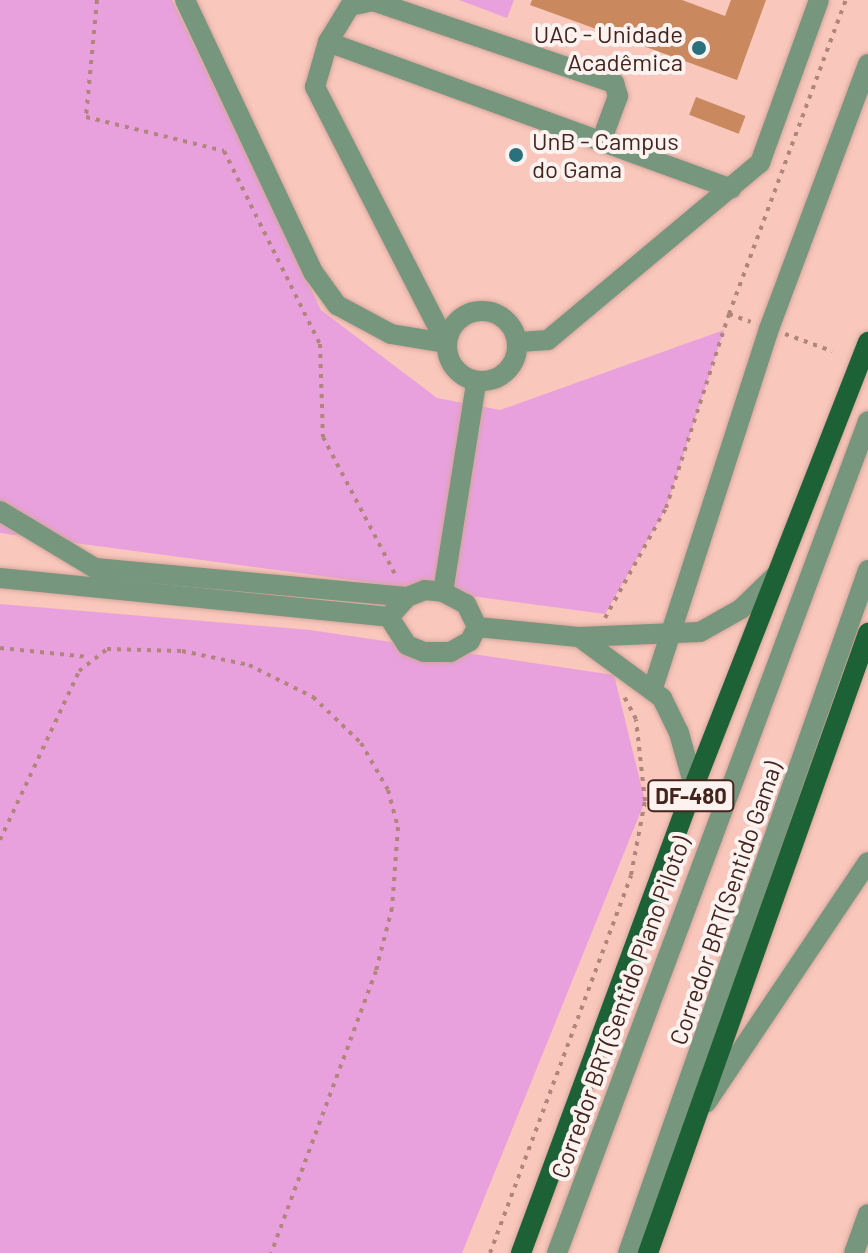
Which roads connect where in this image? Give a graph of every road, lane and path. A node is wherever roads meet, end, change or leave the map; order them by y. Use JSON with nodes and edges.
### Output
{"nodes":[{"id":1,"x":97,"y":0,"type":"edge"},
{"id":2,"x":185,"y":0,"type":"edge"},
{"id":3,"x":819,"y":0,"type":"edge"},
{"id":4,"x":328,"y":42,"type":"junction"},
{"id":5,"x":868,"y":64,"type":"edge"},
{"id":6,"x":601,"y":142,"type":"junction"},
{"id":7,"x":731,"y":189,"type":"junction"},
{"id":8,"x":520,"y":342,"type":"junction"},
{"id":9,"x":868,"y":342,"type":"edge"},
{"id":10,"x":446,"y":343,"type":"junction"},
{"id":11,"x":476,"y":383,"type":"junction"},
{"id":12,"x":868,"y":421,"type":"edge"},
{"id":13,"x":0,"y":511,"type":"edge"},
{"id":14,"x":785,"y":565,"type":"junction"},
{"id":15,"x":868,"y":570,"type":"edge"},
{"id":16,"x":0,"y":578,"type":"edge"},
{"id":17,"x":443,"y":592,"type":"junction"},
{"id":18,"x":407,"y":597,"type":"junction"},
{"id":19,"x":389,"y":617,"type":"junction"},
{"id":20,"x":477,"y":627,"type":"junction"},
{"id":21,"x":868,"y":633,"type":"edge"},
{"id":22,"x":668,"y":635,"type":"junction"},
{"id":23,"x":579,"y":637,"type":"junction"},
{"id":24,"x":0,"y":648,"type":"edge"},
{"id":25,"x":91,"y":657,"type":"junction"},
{"id":26,"x":653,"y":688,"type":"junction"},
{"id":27,"x":694,"y":786,"type":"junction"},
{"id":28,"x":0,"y":840,"type":"edge"},
{"id":29,"x":868,"y":862,"type":"edge"},
{"id":30,"x":699,"y":1113,"type":"junction"},
{"id":31,"x":868,"y":1214,"type":"edge"},
{"id":32,"x":271,"y":1253,"type":"edge"},
{"id":33,"x":521,"y":1253,"type":"edge"},
{"id":34,"x":557,"y":1253,"type":"edge"},
{"id":35,"x":628,"y":1253,"type":"edge"},
{"id":36,"x":648,"y":1253,"type":"edge"},
{"id":37,"x":854,"y":1253,"type":"edge"}],
"edges":[{"from":1,"to":18,"type":"path"},
{"from":2,"to":10,"type":"street"},
{"from":3,"to":7,"type":"street"},
{"from":4,"to":6,"type":"street"},
{"from":4,"to":6,"type":"street"},
{"from":4,"to":10,"type":"street"},
{"from":5,"to":22,"type":"street"},
{"from":6,"to":7,"type":"street"},
{"from":7,"to":8,"type":"street"},
{"from":8,"to":10,"type":"street"},
{"from":8,"to":11,"type":"street"},
{"from":9,"to":14,"type":"main road","number":"DF-480"},
{"from":10,"to":11,"type":"street"},
{"from":11,"to":17,"type":"street"},
{"from":12,"to":34,"type":"street","name":"Corredor BRT(Sentido Plano Piloto)"},
{"from":13,"to":18,"type":"street"},
{"from":14,"to":22,"type":"street"},
{"from":14,"to":27,"type":"main road","number":"DF-480"},
{"from":15,"to":35,"type":"street","name":"Corredor BRT(Sentido Gama)"},
{"from":16,"to":19,"type":"street"},
{"from":17,"to":18,"type":"street"},
{"from":17,"to":20,"type":"street"},
{"from":18,"to":19,"type":"street"},
{"from":19,"to":20,"type":"street"},
{"from":20,"to":23,"type":"street"},
{"from":21,"to":30,"type":"main road"},
{"from":22,"to":23,"type":"street"},
{"from":22,"to":26,"type":"street"},
{"from":23,"to":26,"type":"street"},
{"from":24,"to":25,"type":"path"},
{"from":25,"to":28,"type":"path"},
{"from":25,"to":32,"type":"path"},
{"from":26,"to":27,"type":"street"},
{"from":27,"to":33,"type":"main road","number":"DF-480"},
{"from":29,"to":30,"type":"street"},
{"from":30,"to":36,"type":"main road"},
{"from":31,"to":37,"type":"street"}]}
